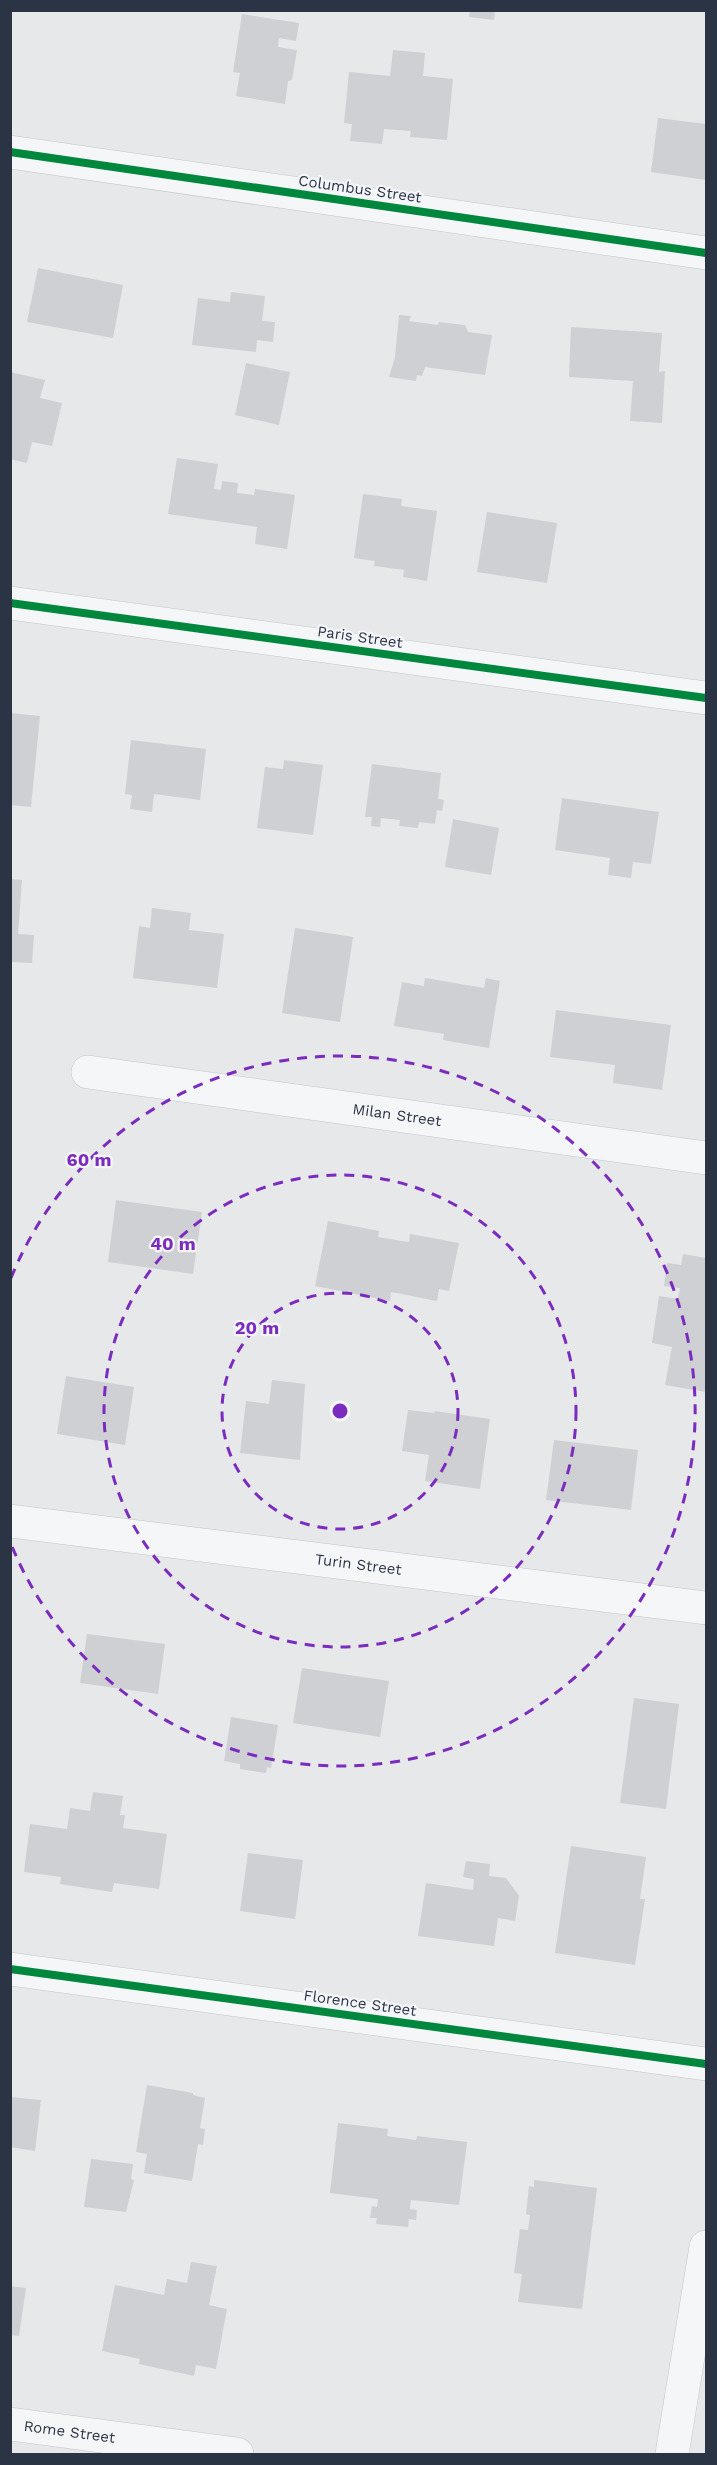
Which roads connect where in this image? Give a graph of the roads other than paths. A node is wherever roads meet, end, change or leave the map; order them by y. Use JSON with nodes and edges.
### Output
{"nodes":[{"id":1,"x":10,"y":152,"type":"edge"},
{"id":2,"x":706,"y":253,"type":"edge"},
{"id":3,"x":10,"y":603,"type":"edge"},
{"id":4,"x":706,"y":698,"type":"edge"},
{"id":5,"x":88,"y":1072,"type":"dead end"},
{"id":6,"x":706,"y":1158,"type":"edge"},
{"id":7,"x":10,"y":1521,"type":"edge"},
{"id":8,"x":706,"y":1608,"type":"edge"},
{"id":9,"x":10,"y":1969,"type":"edge"},
{"id":10,"x":706,"y":2064,"type":"edge"},
{"id":11,"x":706,"y":2247,"type":"edge"},
{"id":12,"x":10,"y":2424,"type":"edge"},
{"id":13,"x":237,"y":2454,"type":"edge"},
{"id":14,"x":672,"y":2454,"type":"edge"}],
"edges":[{"from":1,"to":2,"type":"street","name":"Columbus Street"},
{"from":3,"to":4,"type":"street","name":"Paris Street"},
{"from":5,"to":6,"type":"street","name":"Milan Street"},
{"from":7,"to":8,"type":"street","name":"Turin Street"},
{"from":9,"to":10,"type":"street","name":"Florence Street"},
{"from":11,"to":14,"type":"street"},
{"from":12,"to":13,"type":"street","name":"Rome Street"}]}
